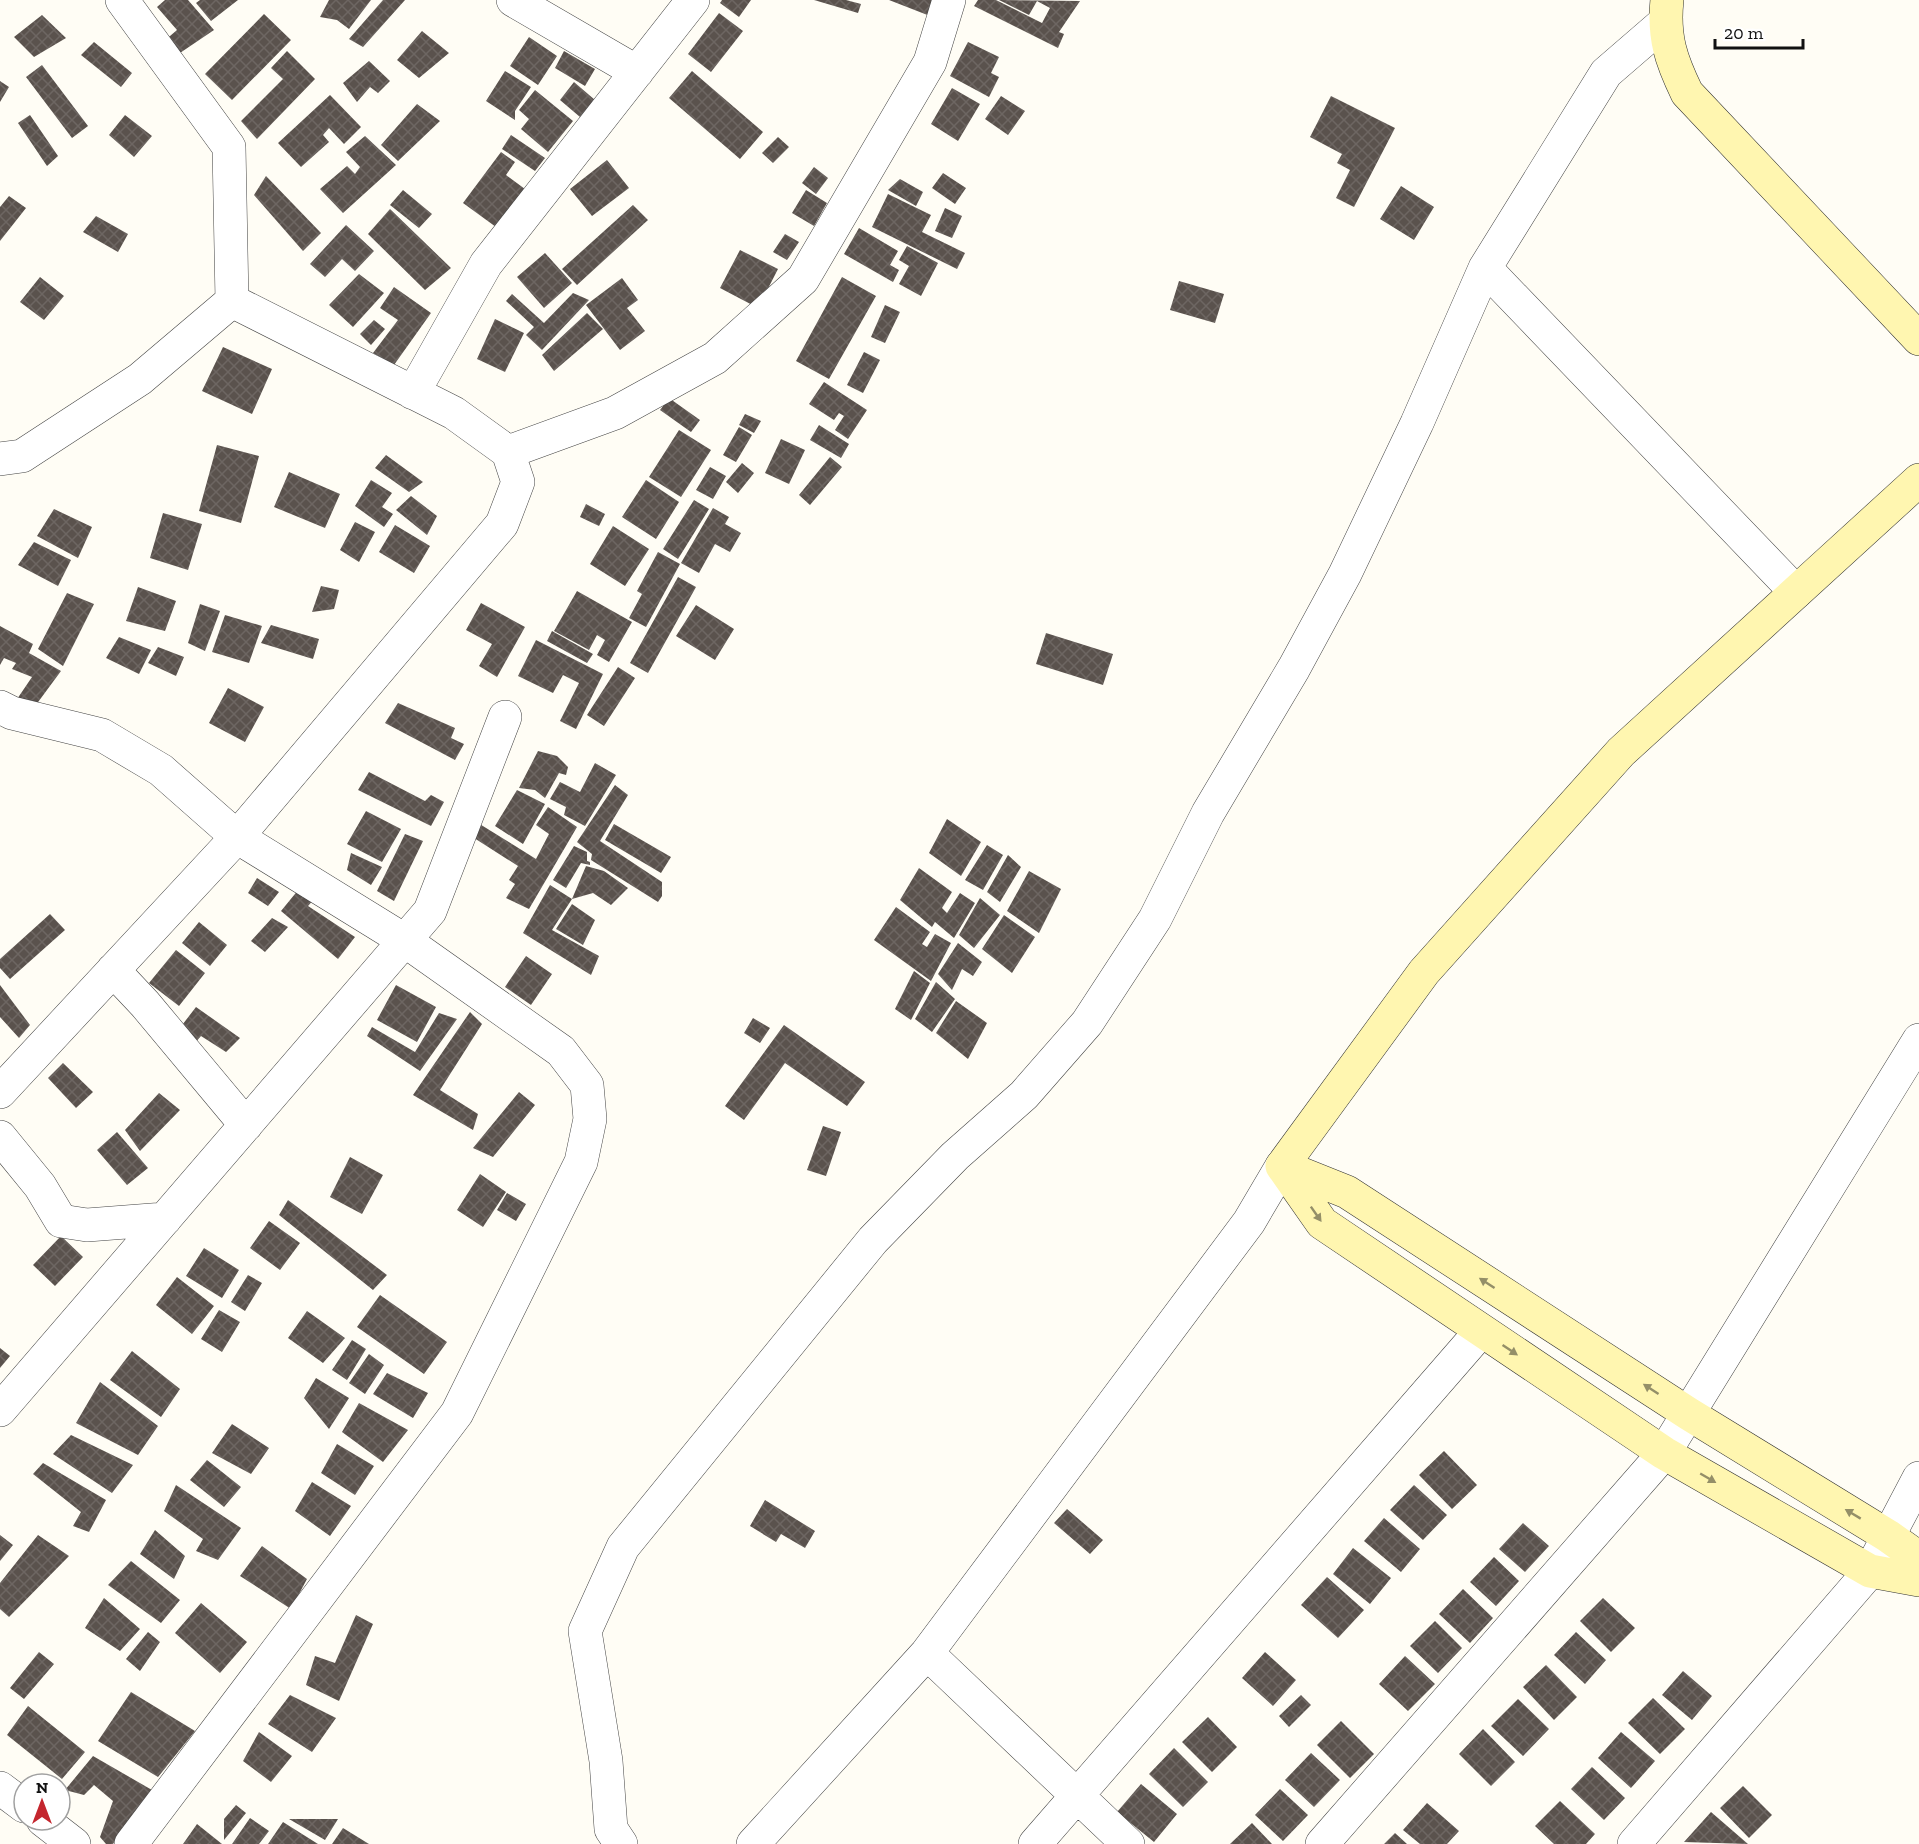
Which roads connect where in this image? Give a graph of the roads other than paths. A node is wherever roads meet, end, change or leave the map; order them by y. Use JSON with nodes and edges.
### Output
{"nodes":[{"id":1,"x":122,"y":0,"type":"edge"},
{"id":2,"x":513,"y":0,"type":"edge"},
{"id":3,"x":693,"y":0,"type":"edge"},
{"id":4,"x":949,"y":0,"type":"edge"},
{"id":5,"x":1666,"y":11,"type":"edge"},
{"id":6,"x":637,"y":72,"type":"junction"},
{"id":7,"x":1485,"y":268,"type":"junction"},
{"id":8,"x":232,"y":301,"type":"junction"},
{"id":9,"x":1919,"y":339,"type":"edge"},
{"id":10,"x":413,"y":393,"type":"junction"},
{"id":11,"x":508,"y":452,"type":"junction"},
{"id":12,"x":0,"y":459,"type":"edge"},
{"id":13,"x":1919,"y":480,"type":"edge"},
{"id":14,"x":1796,"y":592,"type":"junction"},
{"id":15,"x":4,"y":715,"type":"edge"},
{"id":16,"x":505,"y":717,"type":"dead end"},
{"id":17,"x":237,"y":837,"type":"junction"},
{"id":18,"x":404,"y":940,"type":"junction"},
{"id":19,"x":113,"y":970,"type":"junction"},
{"id":20,"x":1919,"y":1040,"type":"edge"},
{"id":21,"x":0,"y":1092,"type":"edge"},
{"id":22,"x":246,"y":1125,"type":"junction"},
{"id":23,"x":0,"y":1137,"type":"edge"},
{"id":24,"x":1282,"y":1166,"type":"junction"},
{"id":25,"x":165,"y":1219,"type":"junction"},
{"id":26,"x":1481,"y":1331,"type":"junction"},
{"id":27,"x":0,"y":1410,"type":"edge"},
{"id":28,"x":1689,"y":1414,"type":"junction"},
{"id":29,"x":1664,"y":1453,"type":"junction"},
{"id":30,"x":1919,"y":1478,"type":"edge"},
{"id":31,"x":1888,"y":1536,"type":"junction"},
{"id":32,"x":1919,"y":1558,"type":"edge"},
{"id":33,"x":1870,"y":1571,"type":"junction"},
{"id":34,"x":1919,"y":1580,"type":"edge"},
{"id":35,"x":927,"y":1653,"type":"junction"},
{"id":36,"x":1076,"y":1796,"type":"junction"},
{"id":37,"x":57,"y":1832,"type":"edge"},
{"id":38,"x":70,"y":1843,"type":"edge"},
{"id":39,"x":131,"y":1844,"type":"edge"},
{"id":40,"x":621,"y":1844,"type":"edge"},
{"id":41,"x":753,"y":1844,"type":"edge"},
{"id":42,"x":1035,"y":1844,"type":"edge"},
{"id":43,"x":1128,"y":1844,"type":"edge"},
{"id":44,"x":1322,"y":1844,"type":"edge"},
{"id":45,"x":1634,"y":1844,"type":"edge"}],
"edges":[{"from":1,"to":8,"type":"street"},
{"from":2,"to":6,"type":"street"},
{"from":3,"to":6,"type":"street"},
{"from":4,"to":11,"type":"street"},
{"from":5,"to":7,"type":"street"},
{"from":5,"to":9,"type":"main road"},
{"from":6,"to":10,"type":"street"},
{"from":7,"to":14,"type":"street"},
{"from":7,"to":40,"type":"street"},
{"from":8,"to":10,"type":"street"},
{"from":8,"to":12,"type":"street"},
{"from":10,"to":11,"type":"street"},
{"from":11,"to":17,"type":"street"},
{"from":13,"to":14,"type":"main road"},
{"from":14,"to":24,"type":"main road"},
{"from":15,"to":17,"type":"street"},
{"from":16,"to":18,"type":"street"},
{"from":17,"to":18,"type":"street"},
{"from":17,"to":19,"type":"street"},
{"from":18,"to":22,"type":"street"},
{"from":18,"to":39,"type":"street"},
{"from":19,"to":21,"type":"street"},
{"from":19,"to":22,"type":"street"},
{"from":20,"to":28,"type":"street"},
{"from":22,"to":25,"type":"street"},
{"from":23,"to":25,"type":"street"},
{"from":24,"to":26,"type":"main road","one_way":true},
{"from":28,"to":24,"type":"main road","one_way":true},
{"from":24,"to":35,"type":"street"},
{"from":25,"to":27,"type":"street"},
{"from":26,"to":29,"type":"main road","one_way":true},
{"from":26,"to":36,"type":"street"},
{"from":28,"to":29,"type":"street"},
{"from":31,"to":28,"type":"main road","one_way":true},
{"from":29,"to":33,"type":"main road","one_way":true},
{"from":29,"to":44,"type":"street"},
{"from":30,"to":31,"type":"street"},
{"from":31,"to":32,"type":"main road"},
{"from":31,"to":33,"type":"street"},
{"from":33,"to":34,"type":"main road"},
{"from":33,"to":45,"type":"street"},
{"from":35,"to":36,"type":"street"},
{"from":35,"to":41,"type":"street"},
{"from":36,"to":42,"type":"street"},
{"from":36,"to":43,"type":"street"},
{"from":37,"to":38,"type":"street"}]}
